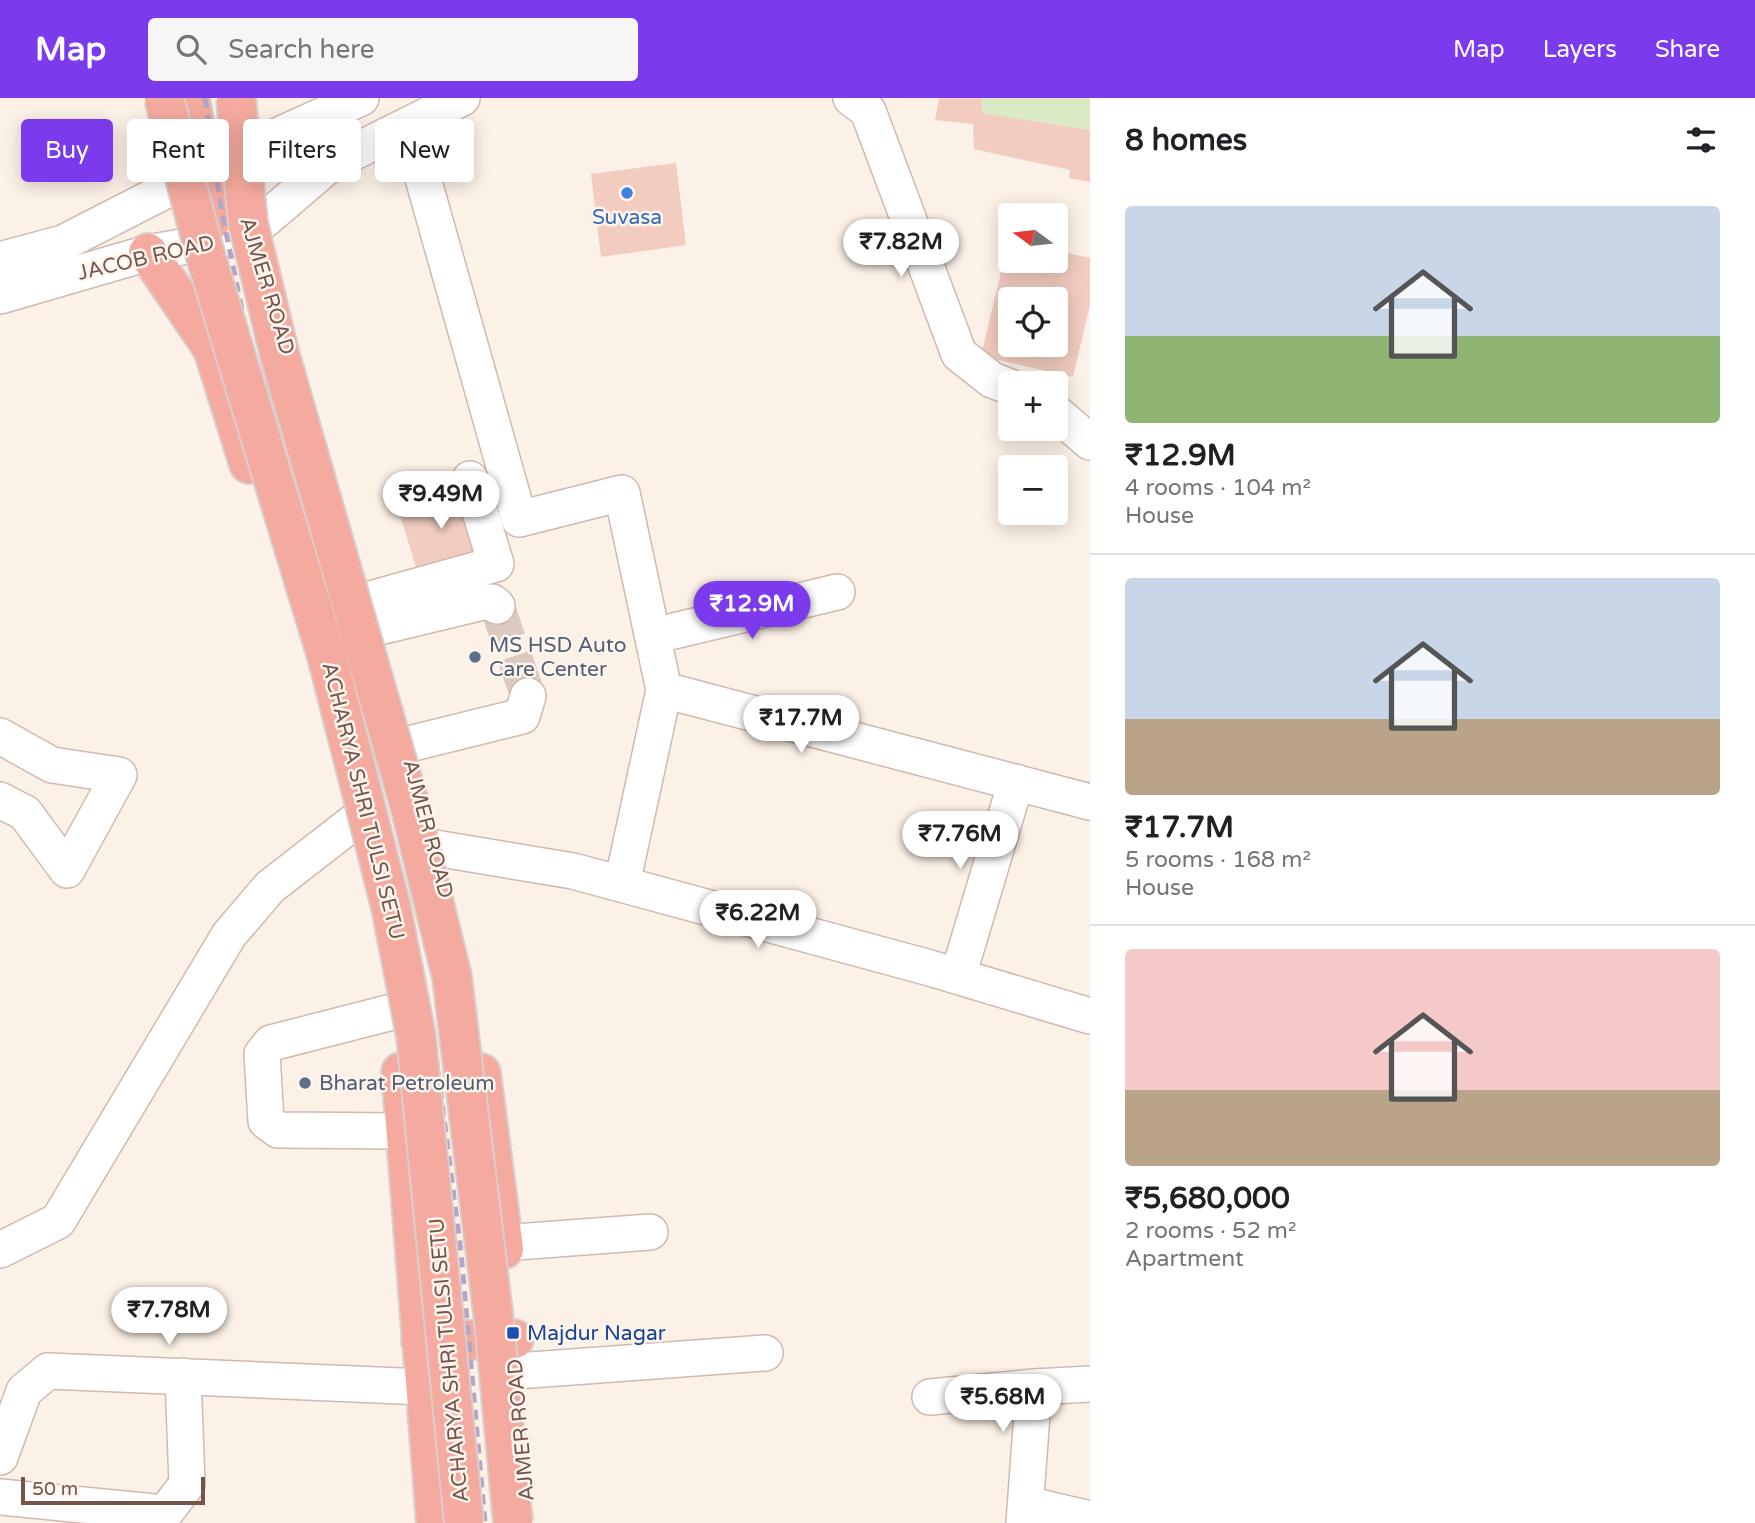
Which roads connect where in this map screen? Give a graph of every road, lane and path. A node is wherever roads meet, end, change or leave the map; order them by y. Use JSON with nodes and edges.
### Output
{"nodes":[{"id":1,"x":164,"y":98,"type":"edge"},
{"id":2,"x":190,"y":98,"type":"edge"},
{"id":3,"x":221,"y":98,"type":"edge"},
{"id":4,"x":236,"y":98,"type":"edge"},
{"id":5,"x":362,"y":98,"type":"edge"},
{"id":6,"x":462,"y":98,"type":"edge"},
{"id":7,"x":851,"y":98,"type":"edge"},
{"id":8,"x":199,"y":119,"type":"edge"},
{"id":9,"x":220,"y":119,"type":"edge"},
{"id":10,"x":420,"y":119,"type":"edge"},
{"id":11,"x":375,"y":142,"type":"edge"},
{"id":12,"x":229,"y":159,"type":"edge"},
{"id":13,"x":183,"y":182,"type":"edge"},
{"id":14,"x":222,"y":182,"type":"edge"},
{"id":15,"x":424,"y":182,"type":"edge"},
{"id":16,"x":231,"y":238,"type":"junction"},
{"id":17,"x":148,"y":253,"type":"junction"},
{"id":18,"x":0,"y":260,"type":"edge"},
{"id":19,"x":0,"y":296,"type":"edge"},
{"id":20,"x":213,"y":349,"type":"junction"},
{"id":21,"x":998,"y":382,"type":"edge"},
{"id":22,"x":1068,"y":423,"type":"edge"},
{"id":23,"x":1090,"y":442,"type":"edge"},
{"id":24,"x":470,"y":480,"type":"dead end"},
{"id":25,"x":837,"y":592,"type":"dead end"},
{"id":26,"x":497,"y":606,"type":"dead end"},
{"id":27,"x":367,"y":615,"type":"junction"},
{"id":28,"x":653,"y":636,"type":"junction"},
{"id":29,"x":664,"y":690,"type":"junction"},
{"id":30,"x":528,"y":696,"type":"dead end"},
{"id":31,"x":0,"y":736,"type":"edge"},
{"id":32,"x":405,"y":746,"type":"junction"},
{"id":33,"x":1016,"y":782,"type":"junction"},
{"id":34,"x":0,"y":800,"type":"edge"},
{"id":35,"x":1090,"y":802,"type":"edge"},
{"id":36,"x":355,"y":821,"type":"junction"},
{"id":37,"x":435,"y":848,"type":"junction"},
{"id":38,"x":622,"y":884,"type":"junction"},
{"id":39,"x":958,"y":976,"type":"junction"},
{"id":40,"x":392,"y":1012,"type":"junction"},
{"id":41,"x":1090,"y":1016,"type":"edge"},
{"id":42,"x":406,"y":1130,"type":"junction"},
{"id":43,"x":650,"y":1232,"type":"dead end"},
{"id":44,"x":503,"y":1243,"type":"junction"},
{"id":45,"x":0,"y":1250,"type":"edge"},
{"id":46,"x":421,"y":1341,"type":"junction"},
{"id":47,"x":765,"y":1353,"type":"dead end"},
{"id":48,"x":515,"y":1355,"type":"junction"},
{"id":49,"x":184,"y":1376,"type":"junction"},
{"id":50,"x":1090,"y":1384,"type":"edge"},
{"id":51,"x":424,"y":1387,"type":"junction"},
{"id":52,"x":1034,"y":1387,"type":"junction"},
{"id":53,"x":930,"y":1397,"type":"dead end"},
{"id":54,"x":0,"y":1457,"type":"edge"},
{"id":55,"x":0,"y":1497,"type":"edge"},
{"id":56,"x":1025,"y":1514,"type":"edge"},
{"id":57,"x":1090,"y":1518,"type":"edge"},
{"id":58,"x":436,"y":1523,"type":"edge"},
{"id":59,"x":464,"y":1523,"type":"edge"},
{"id":60,"x":513,"y":1523,"type":"edge"},
{"id":61,"x":529,"y":1523,"type":"edge"}],
"edges":[{"from":1,"to":59,"type":"highway","name":"ACHARYA SHRI TULSI SETU","bridge":true},
{"from":2,"to":8,"type":"highway"},
{"from":3,"to":9,"type":"highway"},
{"from":4,"to":60,"type":"highway","name":"ACHARYA SHRI TULSI SETU","bridge":true},
{"from":5,"to":12,"type":"street","name":"JACOB ROAD"},
{"from":6,"to":10,"type":"street"},
{"from":7,"to":21,"type":"street"},
{"from":11,"to":16,"type":"street"},
{"from":13,"to":18,"type":"street","name":"JACOB ROAD"},
{"from":14,"to":16,"type":"highway","name":"AJMER ROAD"},
{"from":15,"to":28,"type":"street"},
{"from":16,"to":17,"type":"street","name":"JACOB ROAD"},
{"from":16,"to":20,"type":"highway","name":"AJMER ROAD"},
{"from":16,"to":27,"type":"highway","name":"AJMER ROAD"},
{"from":17,"to":19,"type":"street","name":"JACOB ROAD"},
{"from":17,"to":20,"type":"highway"},
{"from":20,"to":36,"type":"highway","name":"AJMER ROAD"},
{"from":22,"to":23,"type":"street"},
{"from":24,"to":27,"type":"street"},
{"from":25,"to":28,"type":"street"},
{"from":26,"to":27,"type":"street"},
{"from":27,"to":32,"type":"highway","name":"AJMER ROAD"},
{"from":28,"to":29,"type":"street"},
{"from":29,"to":33,"type":"street"},
{"from":29,"to":38,"type":"street"},
{"from":30,"to":32,"type":"street"},
{"from":31,"to":34,"type":"street"},
{"from":32,"to":37,"type":"highway","name":"AJMER ROAD"},
{"from":33,"to":35,"type":"street"},
{"from":33,"to":39,"type":"street"},
{"from":36,"to":40,"type":"highway","name":"AJMER ROAD"},
{"from":36,"to":45,"type":"street"},
{"from":37,"to":38,"type":"street"},
{"from":37,"to":44,"type":"highway","name":"AJMER ROAD"},
{"from":38,"to":39,"type":"street"},
{"from":39,"to":41,"type":"street"},
{"from":40,"to":42,"type":"highway","name":"AJMER ROAD"},
{"from":40,"to":42,"type":"street"},
{"from":42,"to":46,"type":"highway","name":"AJMER ROAD"},
{"from":43,"to":44,"type":"street"},
{"from":44,"to":48,"type":"highway","name":"AJMER ROAD"},
{"from":46,"to":48,"type":"highway"},
{"from":46,"to":51,"type":"highway","name":"AJMER ROAD"},
{"from":47,"to":48,"type":"street"},
{"from":48,"to":61,"type":"highway","name":"AJMER ROAD"},
{"from":49,"to":51,"type":"street"},
{"from":49,"to":54,"type":"street"},
{"from":49,"to":55,"type":"street"},
{"from":50,"to":52,"type":"street"},
{"from":51,"to":58,"type":"highway","name":"AJMER ROAD"},
{"from":52,"to":53,"type":"street"},
{"from":52,"to":56,"type":"street"},
{"from":56,"to":57,"type":"street"}]}
